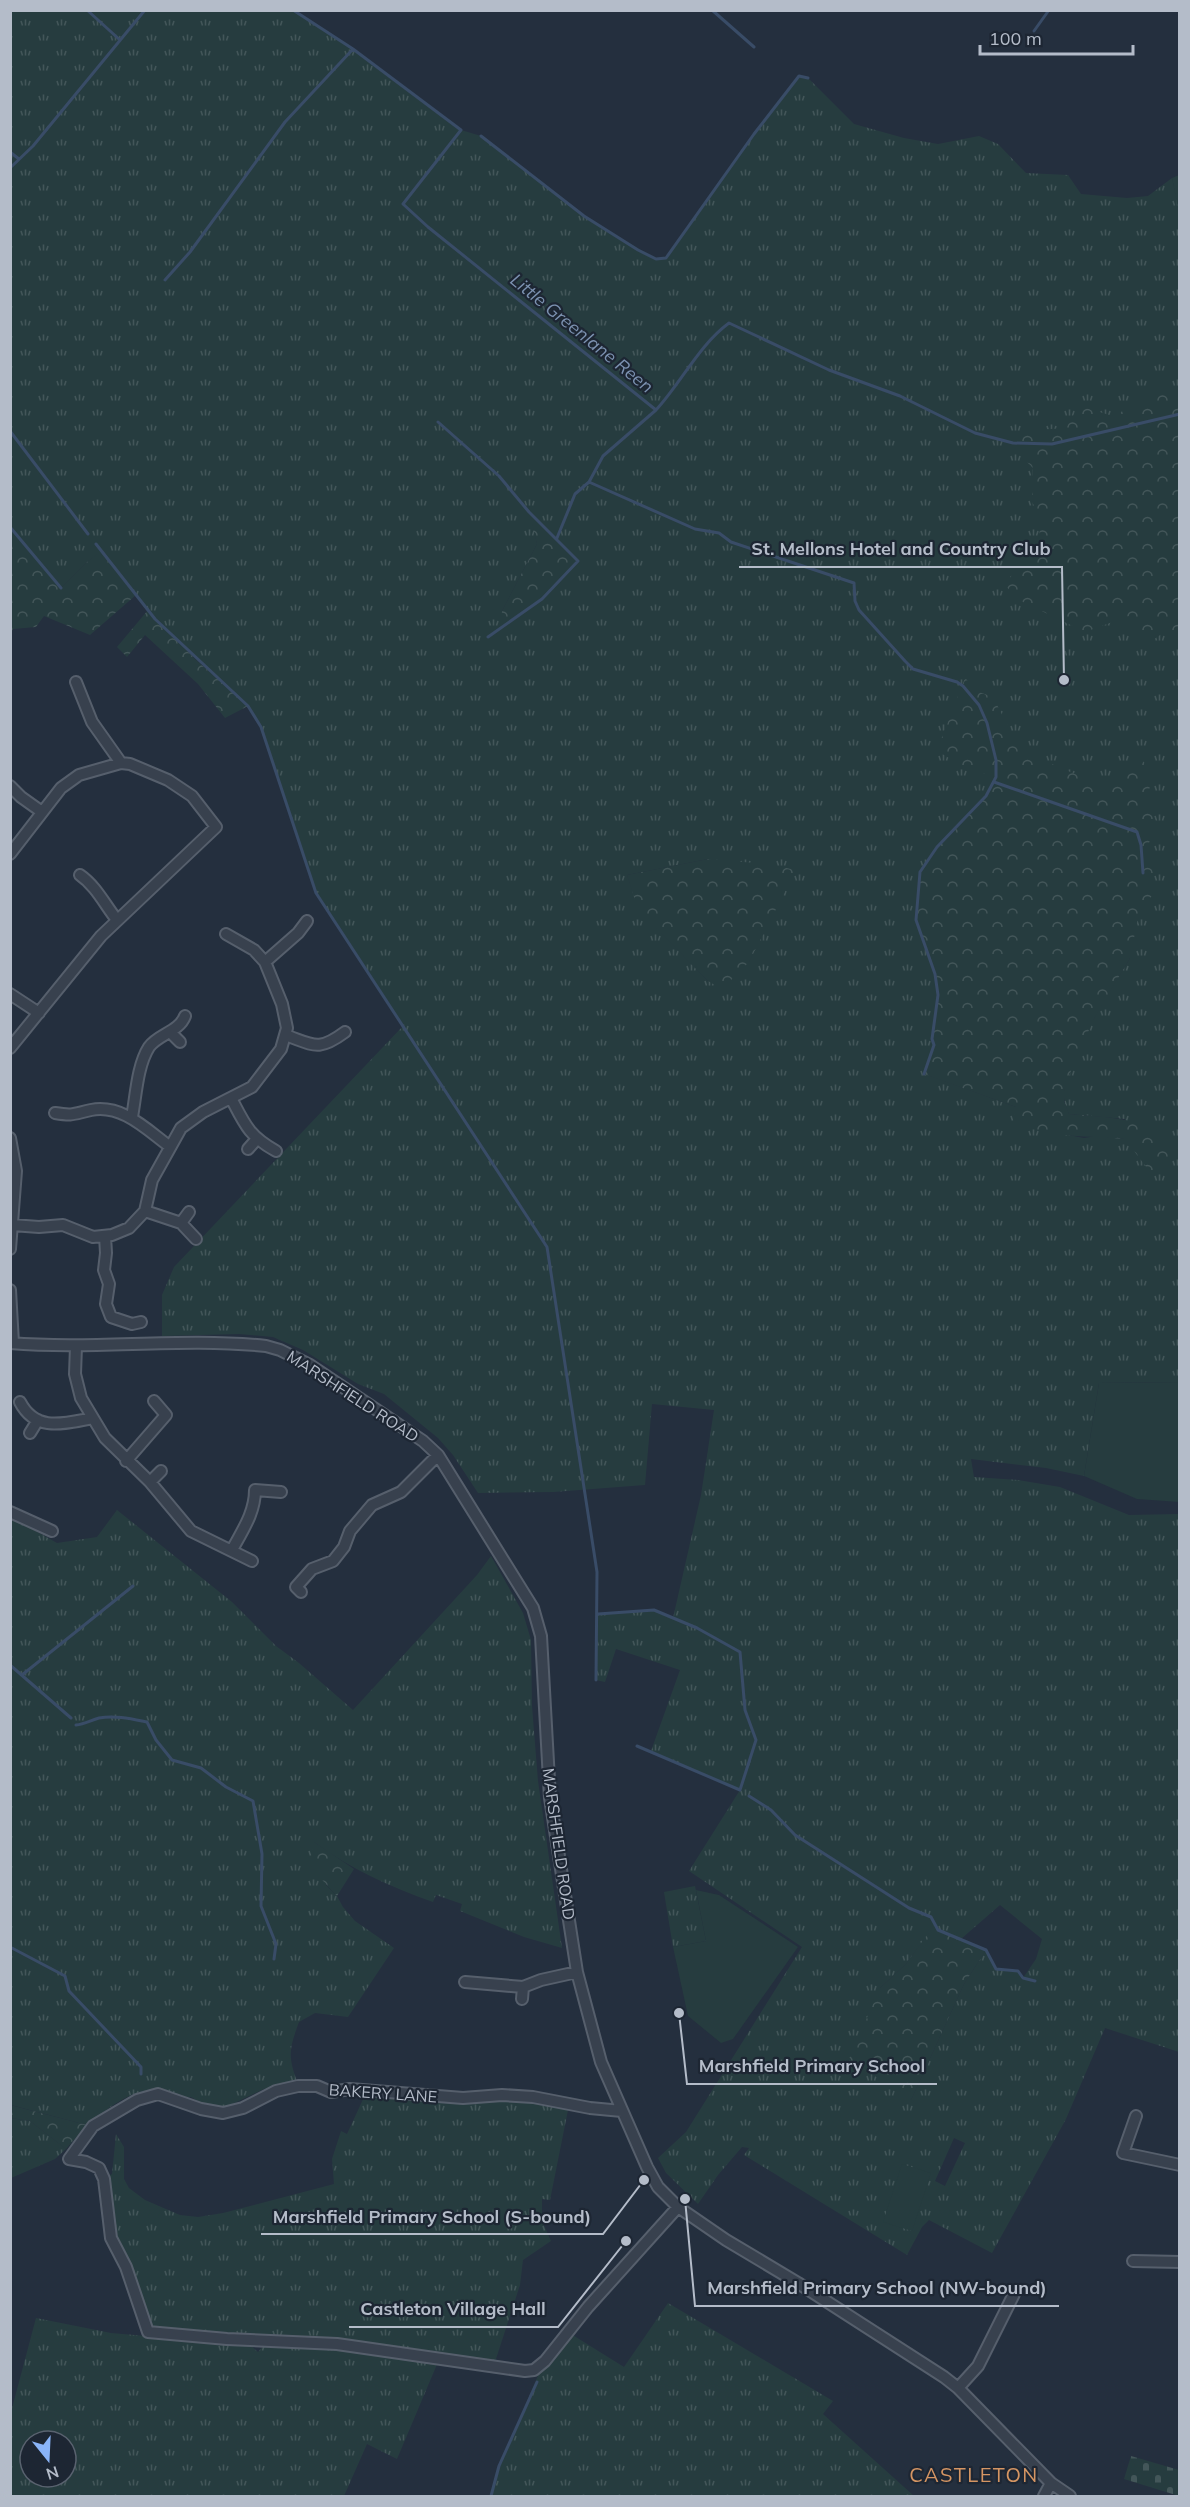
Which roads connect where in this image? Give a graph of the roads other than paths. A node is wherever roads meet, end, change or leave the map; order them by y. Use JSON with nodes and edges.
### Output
{"nodes":[{"id":1,"x":76,"y":682,"type":"dead end"},
{"id":2,"x":121,"y":763,"type":"junction"},
{"id":3,"x":10,"y":786,"type":"edge"},
{"id":4,"x":42,"y":812,"type":"junction"},
{"id":5,"x":10,"y":854,"type":"edge"},
{"id":6,"x":80,"y":874,"type":"dead end"},
{"id":7,"x":117,"y":920,"type":"junction"},
{"id":8,"x":307,"y":921,"type":"dead end"},
{"id":9,"x":226,"y":934,"type":"dead end"},
{"id":10,"x":265,"y":962,"type":"junction"},
{"id":11,"x":10,"y":994,"type":"edge"},
{"id":12,"x":39,"y":1013,"type":"junction"},
{"id":13,"x":185,"y":1016,"type":"dead end"},
{"id":14,"x":170,"y":1032,"type":"junction"},
{"id":15,"x":345,"y":1032,"type":"dead end"},
{"id":16,"x":285,"y":1035,"type":"junction"},
{"id":17,"x":180,"y":1042,"type":"dead end"},
{"id":18,"x":10,"y":1048,"type":"edge"},
{"id":19,"x":231,"y":1098,"type":"junction"},
{"id":20,"x":55,"y":1113,"type":"dead end"},
{"id":21,"x":132,"y":1118,"type":"junction"},
{"id":22,"x":10,"y":1138,"type":"edge"},
{"id":23,"x":256,"y":1140,"type":"junction"},
{"id":24,"x":169,"y":1146,"type":"junction"},
{"id":25,"x":248,"y":1149,"type":"dead end"},
{"id":26,"x":276,"y":1151,"type":"dead end"},
{"id":27,"x":145,"y":1211,"type":"junction"},
{"id":28,"x":189,"y":1212,"type":"dead end"},
{"id":29,"x":181,"y":1223,"type":"junction"},
{"id":30,"x":12,"y":1225,"type":"edge"},
{"id":31,"x":105,"y":1236,"type":"junction"},
{"id":32,"x":196,"y":1239,"type":"dead end"},
{"id":33,"x":10,"y":1249,"type":"edge"},
{"id":34,"x":10,"y":1290,"type":"edge"},
{"id":35,"x":141,"y":1322,"type":"dead end"},
{"id":36,"x":12,"y":1343,"type":"edge"},
{"id":37,"x":76,"y":1346,"type":"junction"},
{"id":38,"x":154,"y":1401,"type":"dead end"},
{"id":39,"x":20,"y":1402,"type":"dead end"},
{"id":40,"x":93,"y":1418,"type":"junction"},
{"id":41,"x":38,"y":1420,"type":"junction"},
{"id":42,"x":30,"y":1433,"type":"dead end"},
{"id":43,"x":438,"y":1455,"type":"junction"},
{"id":44,"x":126,"y":1461,"type":"junction"},
{"id":45,"x":161,"y":1471,"type":"dead end"},
{"id":46,"x":150,"y":1482,"type":"junction"},
{"id":47,"x":281,"y":1492,"type":"dead end"},
{"id":48,"x":10,"y":1512,"type":"edge"},
{"id":49,"x":52,"y":1531,"type":"dead end"},
{"id":50,"x":232,"y":1550,"type":"junction"},
{"id":51,"x":252,"y":1561,"type":"dead end"},
{"id":52,"x":301,"y":1592,"type":"dead end"},
{"id":53,"x":577,"y":1972,"type":"junction"},
{"id":54,"x":465,"y":1982,"type":"dead end"},
{"id":55,"x":523,"y":1987,"type":"junction"},
{"id":56,"x":522,"y":1999,"type":"dead end"},
{"id":57,"x":622,"y":2111,"type":"junction"},
{"id":58,"x":1136,"y":2116,"type":"dead end"},
{"id":59,"x":1179,"y":2165,"type":"edge"},
{"id":60,"x":678,"y":2207,"type":"junction"},
{"id":61,"x":1132,"y":2261,"type":"dead end"},
{"id":62,"x":1179,"y":2262,"type":"edge"},
{"id":63,"x":1016,"y":2290,"type":"dead end"},
{"id":64,"x":958,"y":2388,"type":"junction"},
{"id":65,"x":1051,"y":2483,"type":"junction"},
{"id":66,"x":1044,"y":2496,"type":"edge"},
{"id":67,"x":1070,"y":2496,"type":"edge"}],
"edges":[{"from":1,"to":2,"type":"street"},
{"from":2,"to":4,"type":"street"},
{"from":2,"to":7,"type":"street"},
{"from":3,"to":4,"type":"street"},
{"from":4,"to":5,"type":"street"},
{"from":6,"to":7,"type":"street"},
{"from":7,"to":12,"type":"street"},
{"from":8,"to":10,"type":"street"},
{"from":9,"to":10,"type":"street"},
{"from":10,"to":16,"type":"street"},
{"from":11,"to":12,"type":"street"},
{"from":12,"to":18,"type":"street"},
{"from":13,"to":14,"type":"street"},
{"from":14,"to":17,"type":"street"},
{"from":14,"to":21,"type":"street"},
{"from":15,"to":16,"type":"street"},
{"from":16,"to":19,"type":"street"},
{"from":19,"to":23,"type":"street"},
{"from":19,"to":24,"type":"street"},
{"from":20,"to":21,"type":"street"},
{"from":21,"to":24,"type":"street"},
{"from":22,"to":30,"type":"street"},
{"from":23,"to":25,"type":"street"},
{"from":23,"to":26,"type":"street"},
{"from":24,"to":27,"type":"street"},
{"from":27,"to":29,"type":"street"},
{"from":27,"to":31,"type":"street"},
{"from":28,"to":29,"type":"street"},
{"from":29,"to":32,"type":"street"},
{"from":30,"to":31,"type":"street"},
{"from":30,"to":33,"type":"street"},
{"from":31,"to":35,"type":"street"},
{"from":34,"to":36,"type":"street"},
{"from":36,"to":37,"type":"street","name":"MARSHFIELD ROAD"},
{"from":37,"to":40,"type":"street"},
{"from":37,"to":43,"type":"street","name":"MARSHFIELD ROAD"},
{"from":38,"to":44,"type":"street"},
{"from":39,"to":41,"type":"street"},
{"from":40,"to":41,"type":"street"},
{"from":40,"to":44,"type":"street"},
{"from":41,"to":42,"type":"street"},
{"from":43,"to":52,"type":"street"},
{"from":43,"to":53,"type":"street","name":"MARSHFIELD ROAD"},
{"from":44,"to":46,"type":"street"},
{"from":45,"to":46,"type":"street"},
{"from":46,"to":50,"type":"street"},
{"from":47,"to":50,"type":"street"},
{"from":48,"to":49,"type":"street"},
{"from":50,"to":51,"type":"street"},
{"from":53,"to":55,"type":"street"},
{"from":53,"to":57,"type":"street","name":"MARSHFIELD ROAD"},
{"from":54,"to":55,"type":"street"},
{"from":55,"to":56,"type":"street"},
{"from":57,"to":60,"type":"street","name":"MARSHFIELD ROAD"},
{"from":57,"to":60,"type":"street","name":"BAKERY LANE"},
{"from":58,"to":59,"type":"street"},
{"from":60,"to":64,"type":"street","name":"MARSHFIELD ROAD"},
{"from":61,"to":62,"type":"street"},
{"from":63,"to":64,"type":"street"},
{"from":64,"to":65,"type":"street","name":"MARSHFIELD ROAD"},
{"from":65,"to":66,"type":"street"},
{"from":65,"to":67,"type":"street","name":"MARSHFIELD ROAD"}]}
